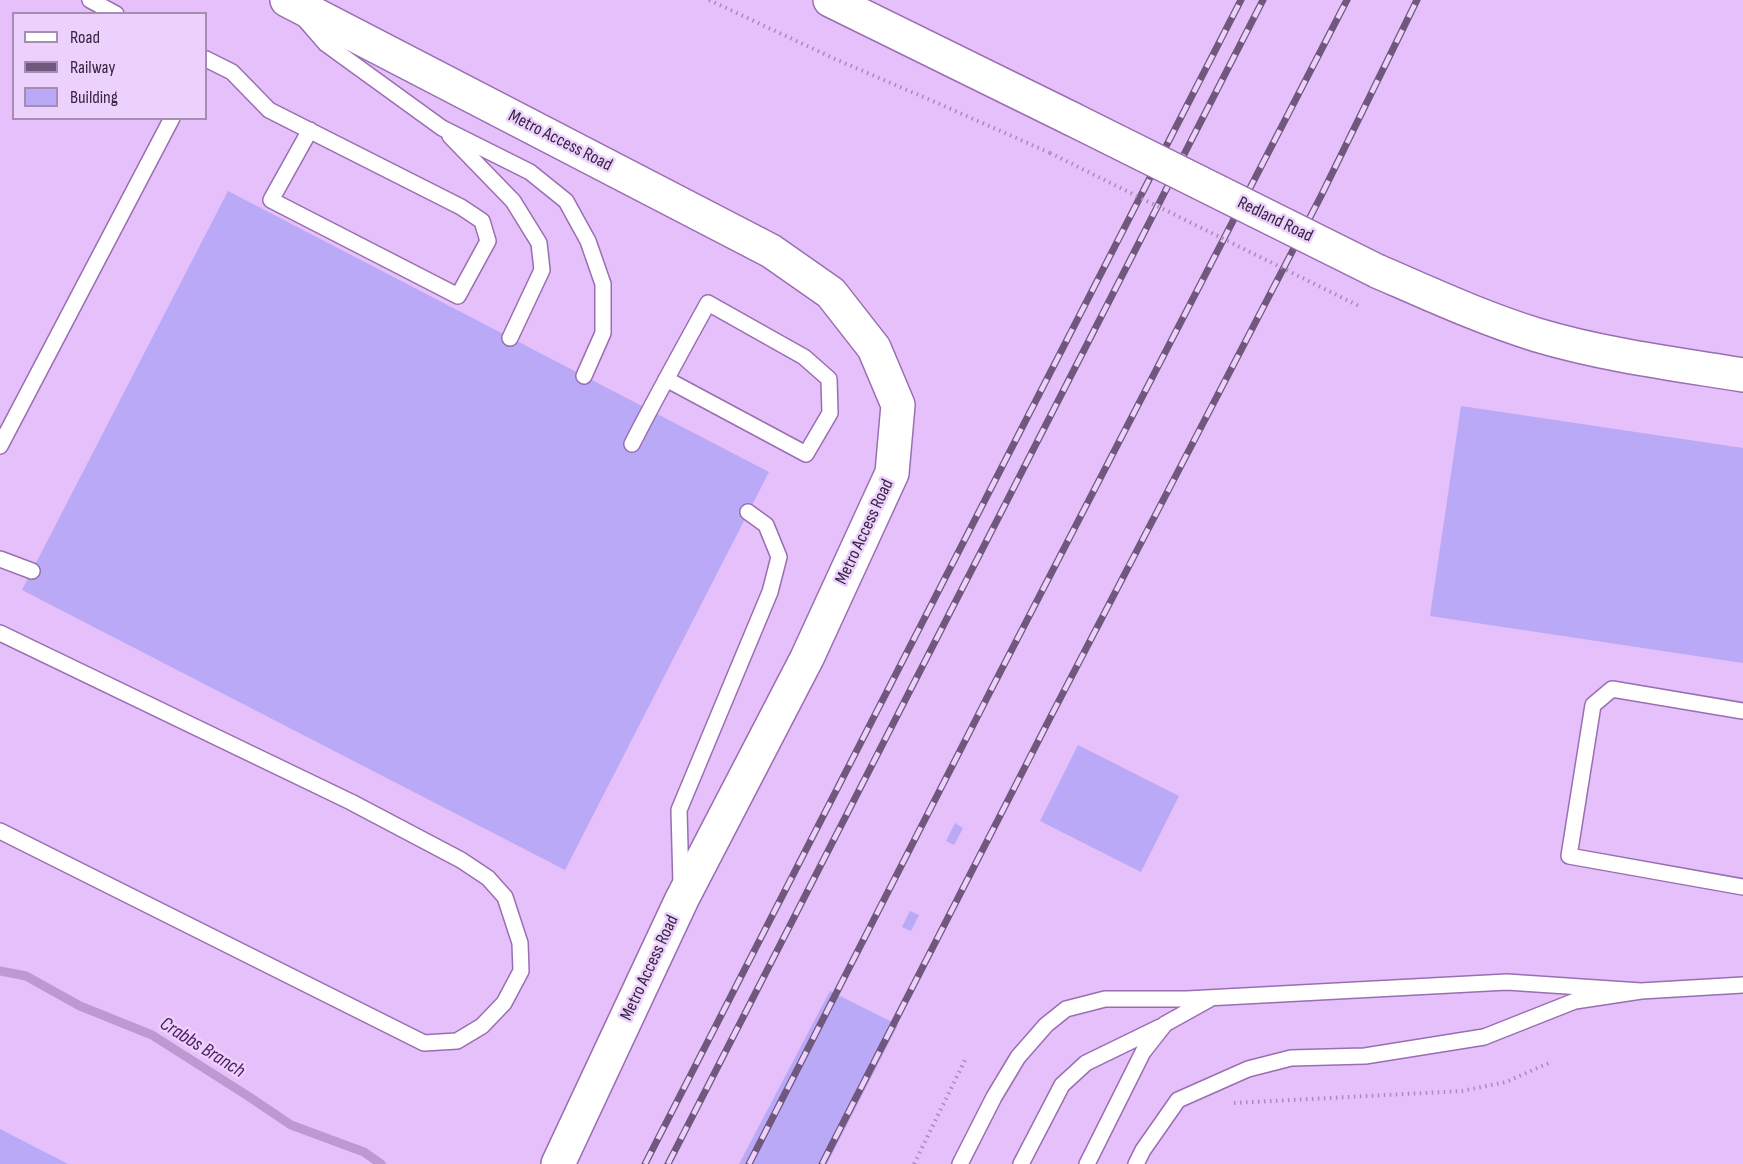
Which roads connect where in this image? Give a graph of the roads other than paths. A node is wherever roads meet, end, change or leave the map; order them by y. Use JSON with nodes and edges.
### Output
{"nodes":[{"id":1,"x":90,"y":0,"type":"edge"},
{"id":2,"x":288,"y":0,"type":"edge"},
{"id":3,"x":831,"y":0,"type":"edge"},
{"id":4,"x":112,"y":12,"type":"edge"},
{"id":5,"x":207,"y":60,"type":"edge"},
{"id":6,"x":171,"y":120,"type":"edge"},
{"id":7,"x":442,"y":128,"type":"junction"},
{"id":8,"x":310,"y":130,"type":"junction"},
{"id":9,"x":510,"y":338,"type":"dead end"},
{"id":10,"x":1743,"y":375,"type":"edge"},
{"id":11,"x":584,"y":376,"type":"dead end"},
{"id":12,"x":666,"y":380,"type":"junction"},
{"id":13,"x":632,"y":444,"type":"dead end"},
{"id":14,"x":0,"y":446,"type":"edge"},
{"id":15,"x":748,"y":512,"type":"dead end"},
{"id":16,"x":0,"y":559,"type":"edge"},
{"id":17,"x":32,"y":571,"type":"dead end"},
{"id":18,"x":0,"y":633,"type":"edge"},
{"id":19,"x":1743,"y":711,"type":"edge"},
{"id":20,"x":0,"y":831,"type":"edge"},
{"id":21,"x":1743,"y":886,"type":"edge"},
{"id":22,"x":682,"y":899,"type":"junction"},
{"id":23,"x":1743,"y":985,"type":"edge"},
{"id":24,"x":1641,"y":991,"type":"junction"},
{"id":25,"x":1212,"y":997,"type":"junction"},
{"id":26,"x":1165,"y":1024,"type":"junction"},
{"id":27,"x":558,"y":1164,"type":"edge"},
{"id":28,"x":960,"y":1164,"type":"edge"},
{"id":29,"x":1021,"y":1164,"type":"edge"},
{"id":30,"x":1087,"y":1164,"type":"edge"},
{"id":31,"x":1136,"y":1164,"type":"edge"}],
"edges":[{"from":1,"to":4,"type":"lane"},
{"from":2,"to":7,"type":"lane"},
{"from":2,"to":22,"type":"main road","name":"Metro Access Road"},
{"from":3,"to":10,"type":"main road","name":"Redland Road","bridge":true},
{"from":5,"to":8,"type":"lane"},
{"from":6,"to":14,"type":"lane"},
{"from":7,"to":9,"type":"lane"},
{"from":7,"to":11,"type":"lane"},
{"from":8,"to":8,"type":"lane"},
{"from":12,"to":12,"type":"lane"},
{"from":12,"to":13,"type":"lane"},
{"from":15,"to":22,"type":"lane"},
{"from":16,"to":17,"type":"lane"},
{"from":18,"to":20,"type":"lane"},
{"from":19,"to":21,"type":"lane"},
{"from":22,"to":27,"type":"main road","name":"Metro Access Road"},
{"from":23,"to":24,"type":"lane"},
{"from":24,"to":25,"type":"lane"},
{"from":24,"to":31,"type":"lane"},
{"from":25,"to":26,"type":"lane"},
{"from":25,"to":28,"type":"lane"},
{"from":26,"to":29,"type":"lane"},
{"from":26,"to":30,"type":"lane"}]}
